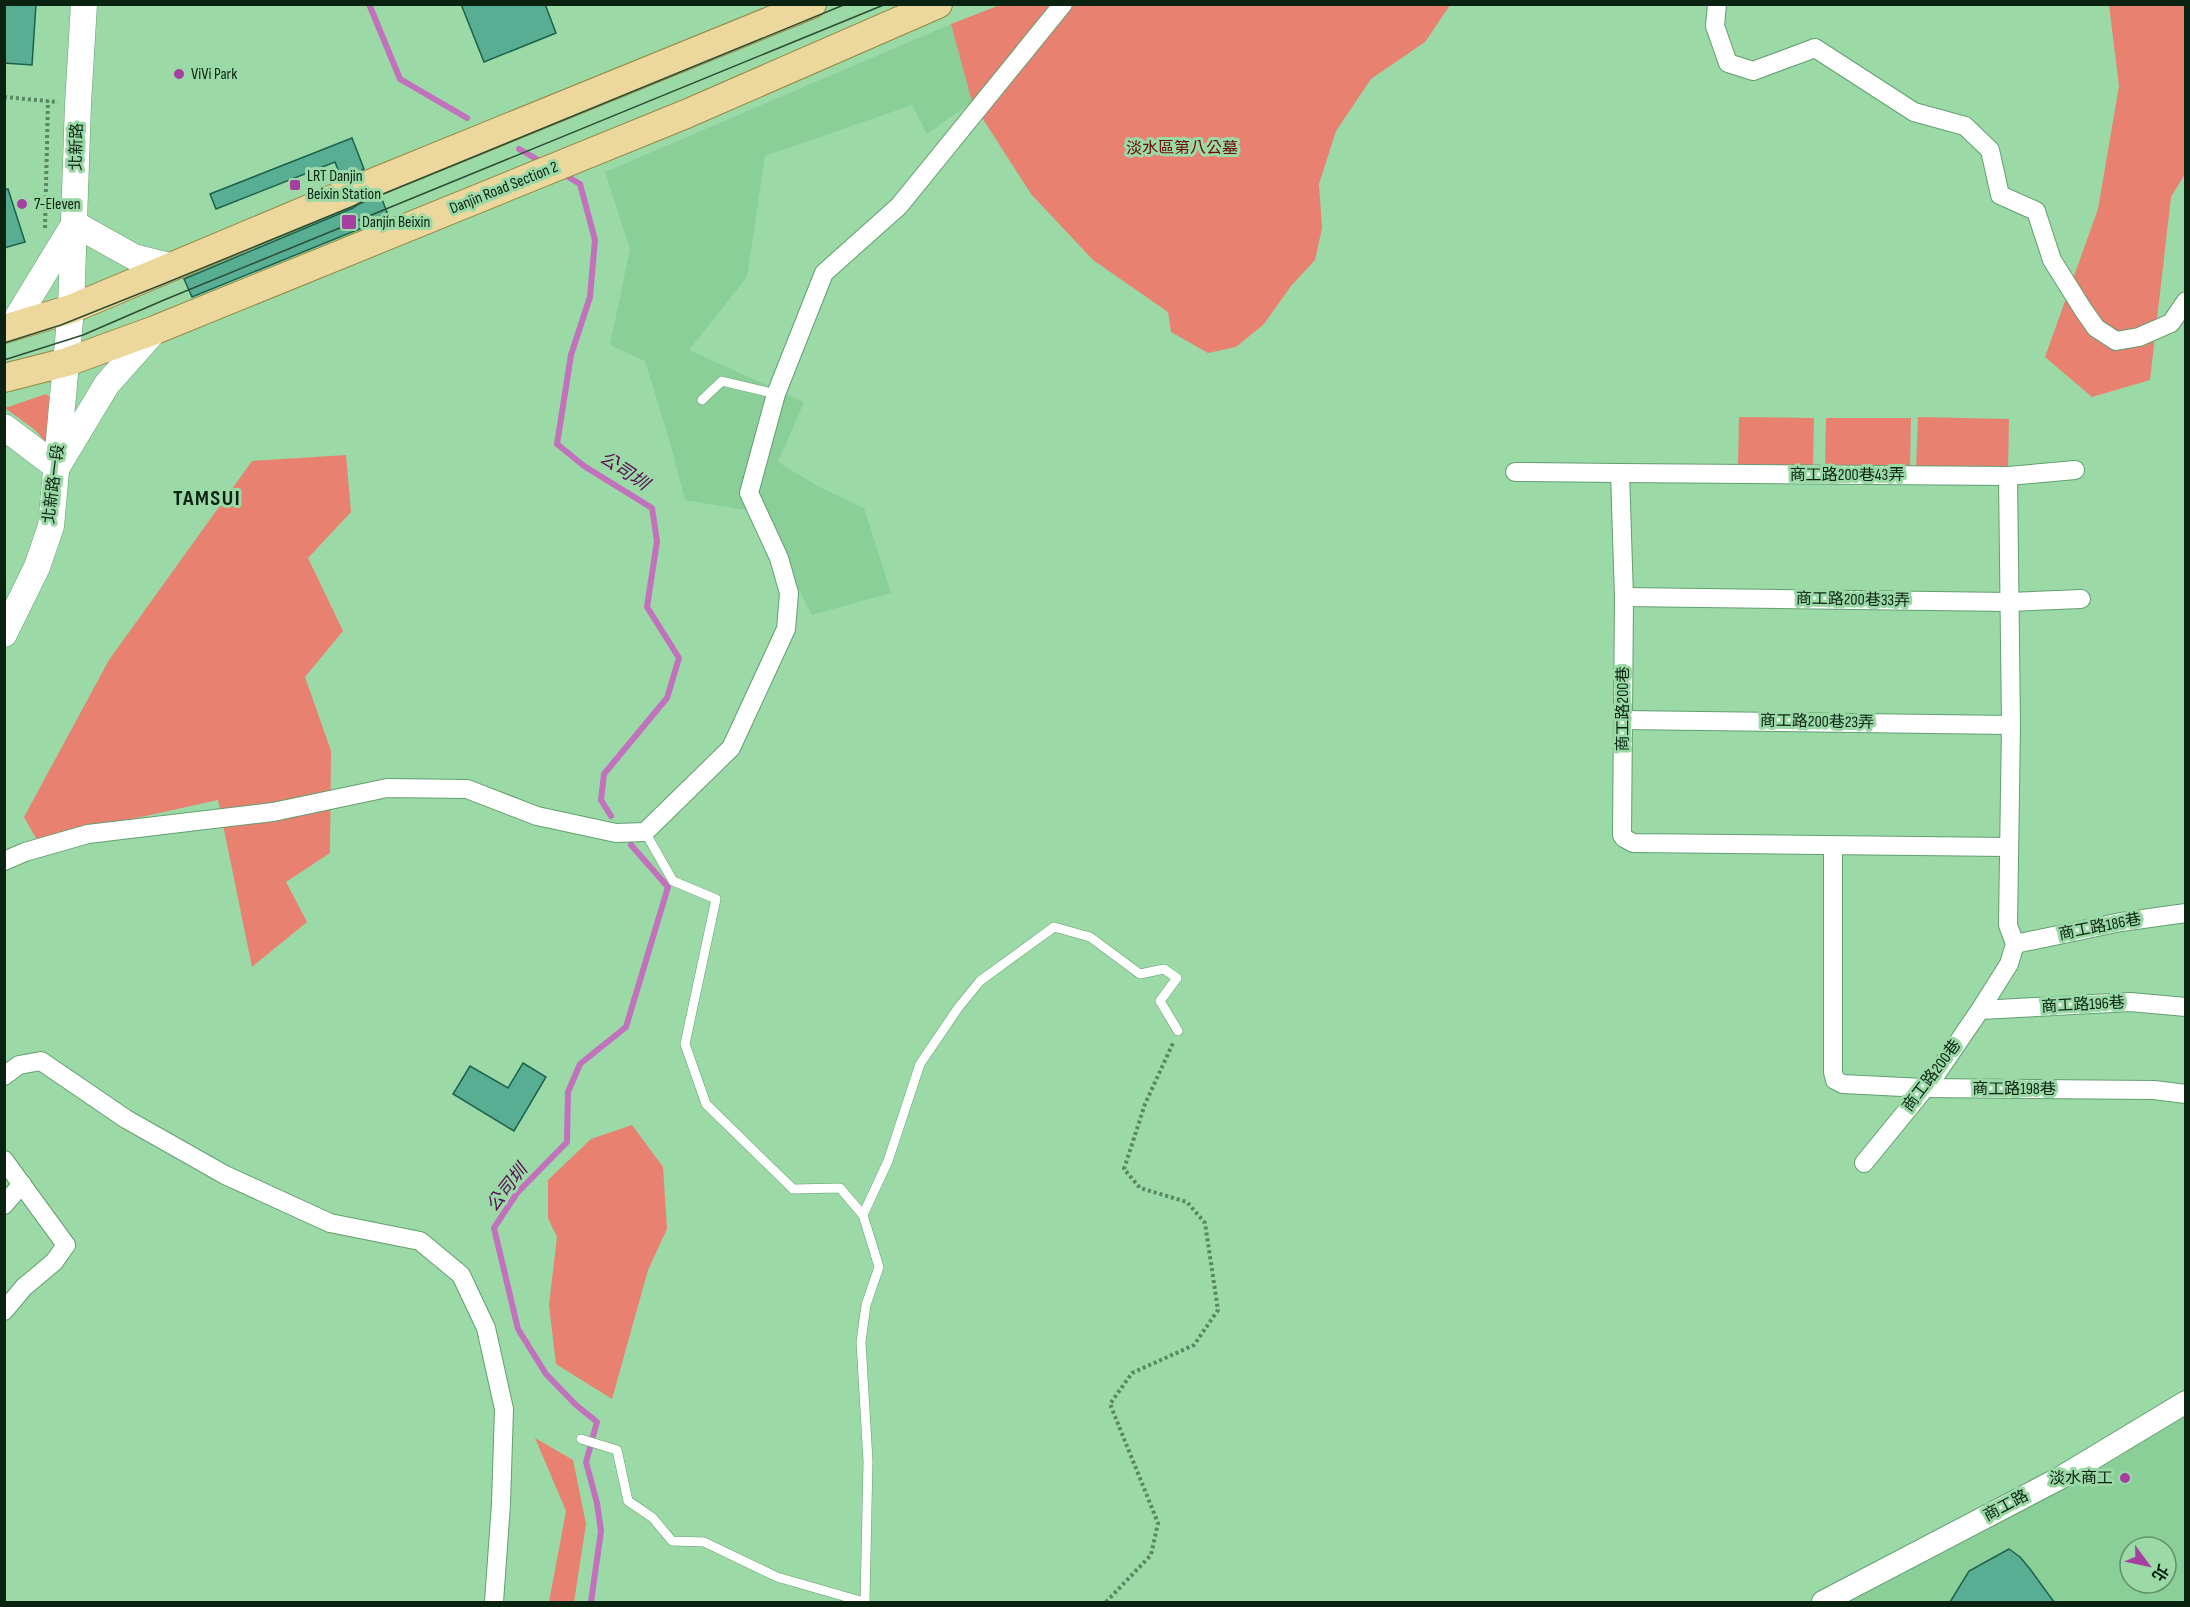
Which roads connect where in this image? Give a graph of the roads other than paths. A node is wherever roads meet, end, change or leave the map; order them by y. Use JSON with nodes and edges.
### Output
{"nodes":[{"id":1,"x":84,"y":4,"type":"edge"},
{"id":2,"x":812,"y":4,"type":"edge"},
{"id":3,"x":938,"y":4,"type":"edge"},
{"id":4,"x":1063,"y":4,"type":"edge"},
{"id":5,"x":1717,"y":4,"type":"edge"},
{"id":6,"x":75,"y":224,"type":"junction"},
{"id":7,"x":170,"y":266,"type":"junction"},
{"id":8,"x":2186,"y":301,"type":"edge"},
{"id":9,"x":71,"y":309,"type":"junction"},
{"id":10,"x":8,"y":327,"type":"edge"},
{"id":11,"x":155,"y":330,"type":"junction"},
{"id":12,"x":67,"y":362,"type":"junction"},
{"id":13,"x":4,"y":378,"type":"edge"},
{"id":14,"x":776,"y":394,"type":"junction"},
{"id":15,"x":702,"y":400,"type":"dead end"},
{"id":16,"x":4,"y":427,"type":"edge"},
{"id":17,"x":57,"y":467,"type":"junction"},
{"id":18,"x":2075,"y":470,"type":"dead end"},
{"id":19,"x":1515,"y":472,"type":"dead end"},
{"id":20,"x":1620,"y":473,"type":"junction"},
{"id":21,"x":2008,"y":476,"type":"junction"},
{"id":22,"x":1624,"y":597,"type":"junction"},
{"id":23,"x":2081,"y":599,"type":"dead end"},
{"id":24,"x":2009,"y":602,"type":"junction"},
{"id":25,"x":4,"y":634,"type":"edge"},
{"id":26,"x":1623,"y":720,"type":"junction"},
{"id":27,"x":2011,"y":725,"type":"junction"},
{"id":28,"x":645,"y":832,"type":"junction"},
{"id":29,"x":1833,"y":846,"type":"junction"},
{"id":30,"x":2008,"y":847,"type":"junction"},
{"id":31,"x":4,"y":861,"type":"edge"},
{"id":32,"x":2186,"y":913,"type":"edge"},
{"id":33,"x":2014,"y":944,"type":"junction"},
{"id":34,"x":2186,"y":1007,"type":"edge"},
{"id":35,"x":1980,"y":1010,"type":"junction"},
{"id":36,"x":1178,"y":1031,"type":"road end"},
{"id":37,"x":4,"y":1076,"type":"edge"},
{"id":38,"x":1923,"y":1088,"type":"junction"},
{"id":39,"x":2186,"y":1094,"type":"edge"},
{"id":40,"x":4,"y":1160,"type":"edge"},
{"id":41,"x":1864,"y":1163,"type":"dead end"},
{"id":42,"x":22,"y":1184,"type":"junction"},
{"id":43,"x":4,"y":1205,"type":"edge"},
{"id":44,"x":863,"y":1215,"type":"junction"},
{"id":45,"x":4,"y":1311,"type":"edge"},
{"id":46,"x":2186,"y":1401,"type":"edge"},
{"id":47,"x":581,"y":1439,"type":"dead end"},
{"id":48,"x":494,"y":1602,"type":"edge"},
{"id":49,"x":864,"y":1602,"type":"edge"},
{"id":50,"x":1823,"y":1602,"type":"edge"}],
"edges":[{"from":1,"to":6,"type":"main road","name":"北新路"},
{"from":2,"to":7,"type":"main road"},
{"from":3,"to":11,"type":"main road","name":"Danjin Road Section 2"},
{"from":4,"to":14,"type":"street"},
{"from":5,"to":8,"type":"street"},
{"from":6,"to":7,"type":"main road"},
{"from":6,"to":9,"type":"main road","name":"北新路"},
{"from":6,"to":10,"type":"main road"},
{"from":7,"to":9,"type":"main road"},
{"from":9,"to":10,"type":"main road"},
{"from":9,"to":12,"type":"main road","name":"北新路"},
{"from":11,"to":12,"type":"main road","name":"Danjin Road Section 2"},
{"from":11,"to":17,"type":"main road"},
{"from":12,"to":13,"type":"main road","name":"Danjin Road Section 2"},
{"from":12,"to":17,"type":"main road","name":"北新路一段"},
{"from":14,"to":15,"type":"lane"},
{"from":14,"to":28,"type":"street"},
{"from":16,"to":17,"type":"main road"},
{"from":17,"to":25,"type":"main road","name":"北新路一段"},
{"from":18,"to":21,"type":"street","name":"商工路200巷43弄"},
{"from":19,"to":20,"type":"street"},
{"from":20,"to":21,"type":"street","name":"商工路200巷43弄"},
{"from":20,"to":22,"type":"street","name":"商工路200巷"},
{"from":21,"to":24,"type":"street"},
{"from":22,"to":24,"type":"street","name":"商工路200巷33弄"},
{"from":22,"to":26,"type":"street","name":"商工路200巷"},
{"from":23,"to":24,"type":"street","name":"商工路200巷33弄"},
{"from":24,"to":27,"type":"street"},
{"from":26,"to":27,"type":"street","name":"商工路200巷23弄"},
{"from":26,"to":29,"type":"street","name":"商工路200巷"},
{"from":27,"to":30,"type":"street"},
{"from":28,"to":31,"type":"street"},
{"from":28,"to":44,"type":"lane"},
{"from":29,"to":30,"type":"street","name":"商工路200巷"},
{"from":29,"to":38,"type":"street","name":"商工路198巷"},
{"from":30,"to":33,"type":"street"},
{"from":32,"to":33,"type":"street","name":"商工路186巷"},
{"from":33,"to":35,"type":"street","name":"商工路200巷"},
{"from":34,"to":35,"type":"street","name":"商工路196巷"},
{"from":35,"to":38,"type":"street","name":"商工路200巷"},
{"from":36,"to":44,"type":"lane"},
{"from":37,"to":48,"type":"street"},
{"from":38,"to":39,"type":"street","name":"商工路198巷"},
{"from":38,"to":41,"type":"street","name":"商工路200巷"},
{"from":40,"to":42,"type":"street"},
{"from":42,"to":43,"type":"street"},
{"from":42,"to":45,"type":"street"},
{"from":44,"to":49,"type":"lane"},
{"from":46,"to":50,"type":"street","name":"商工路"},
{"from":47,"to":49,"type":"lane"}]}
